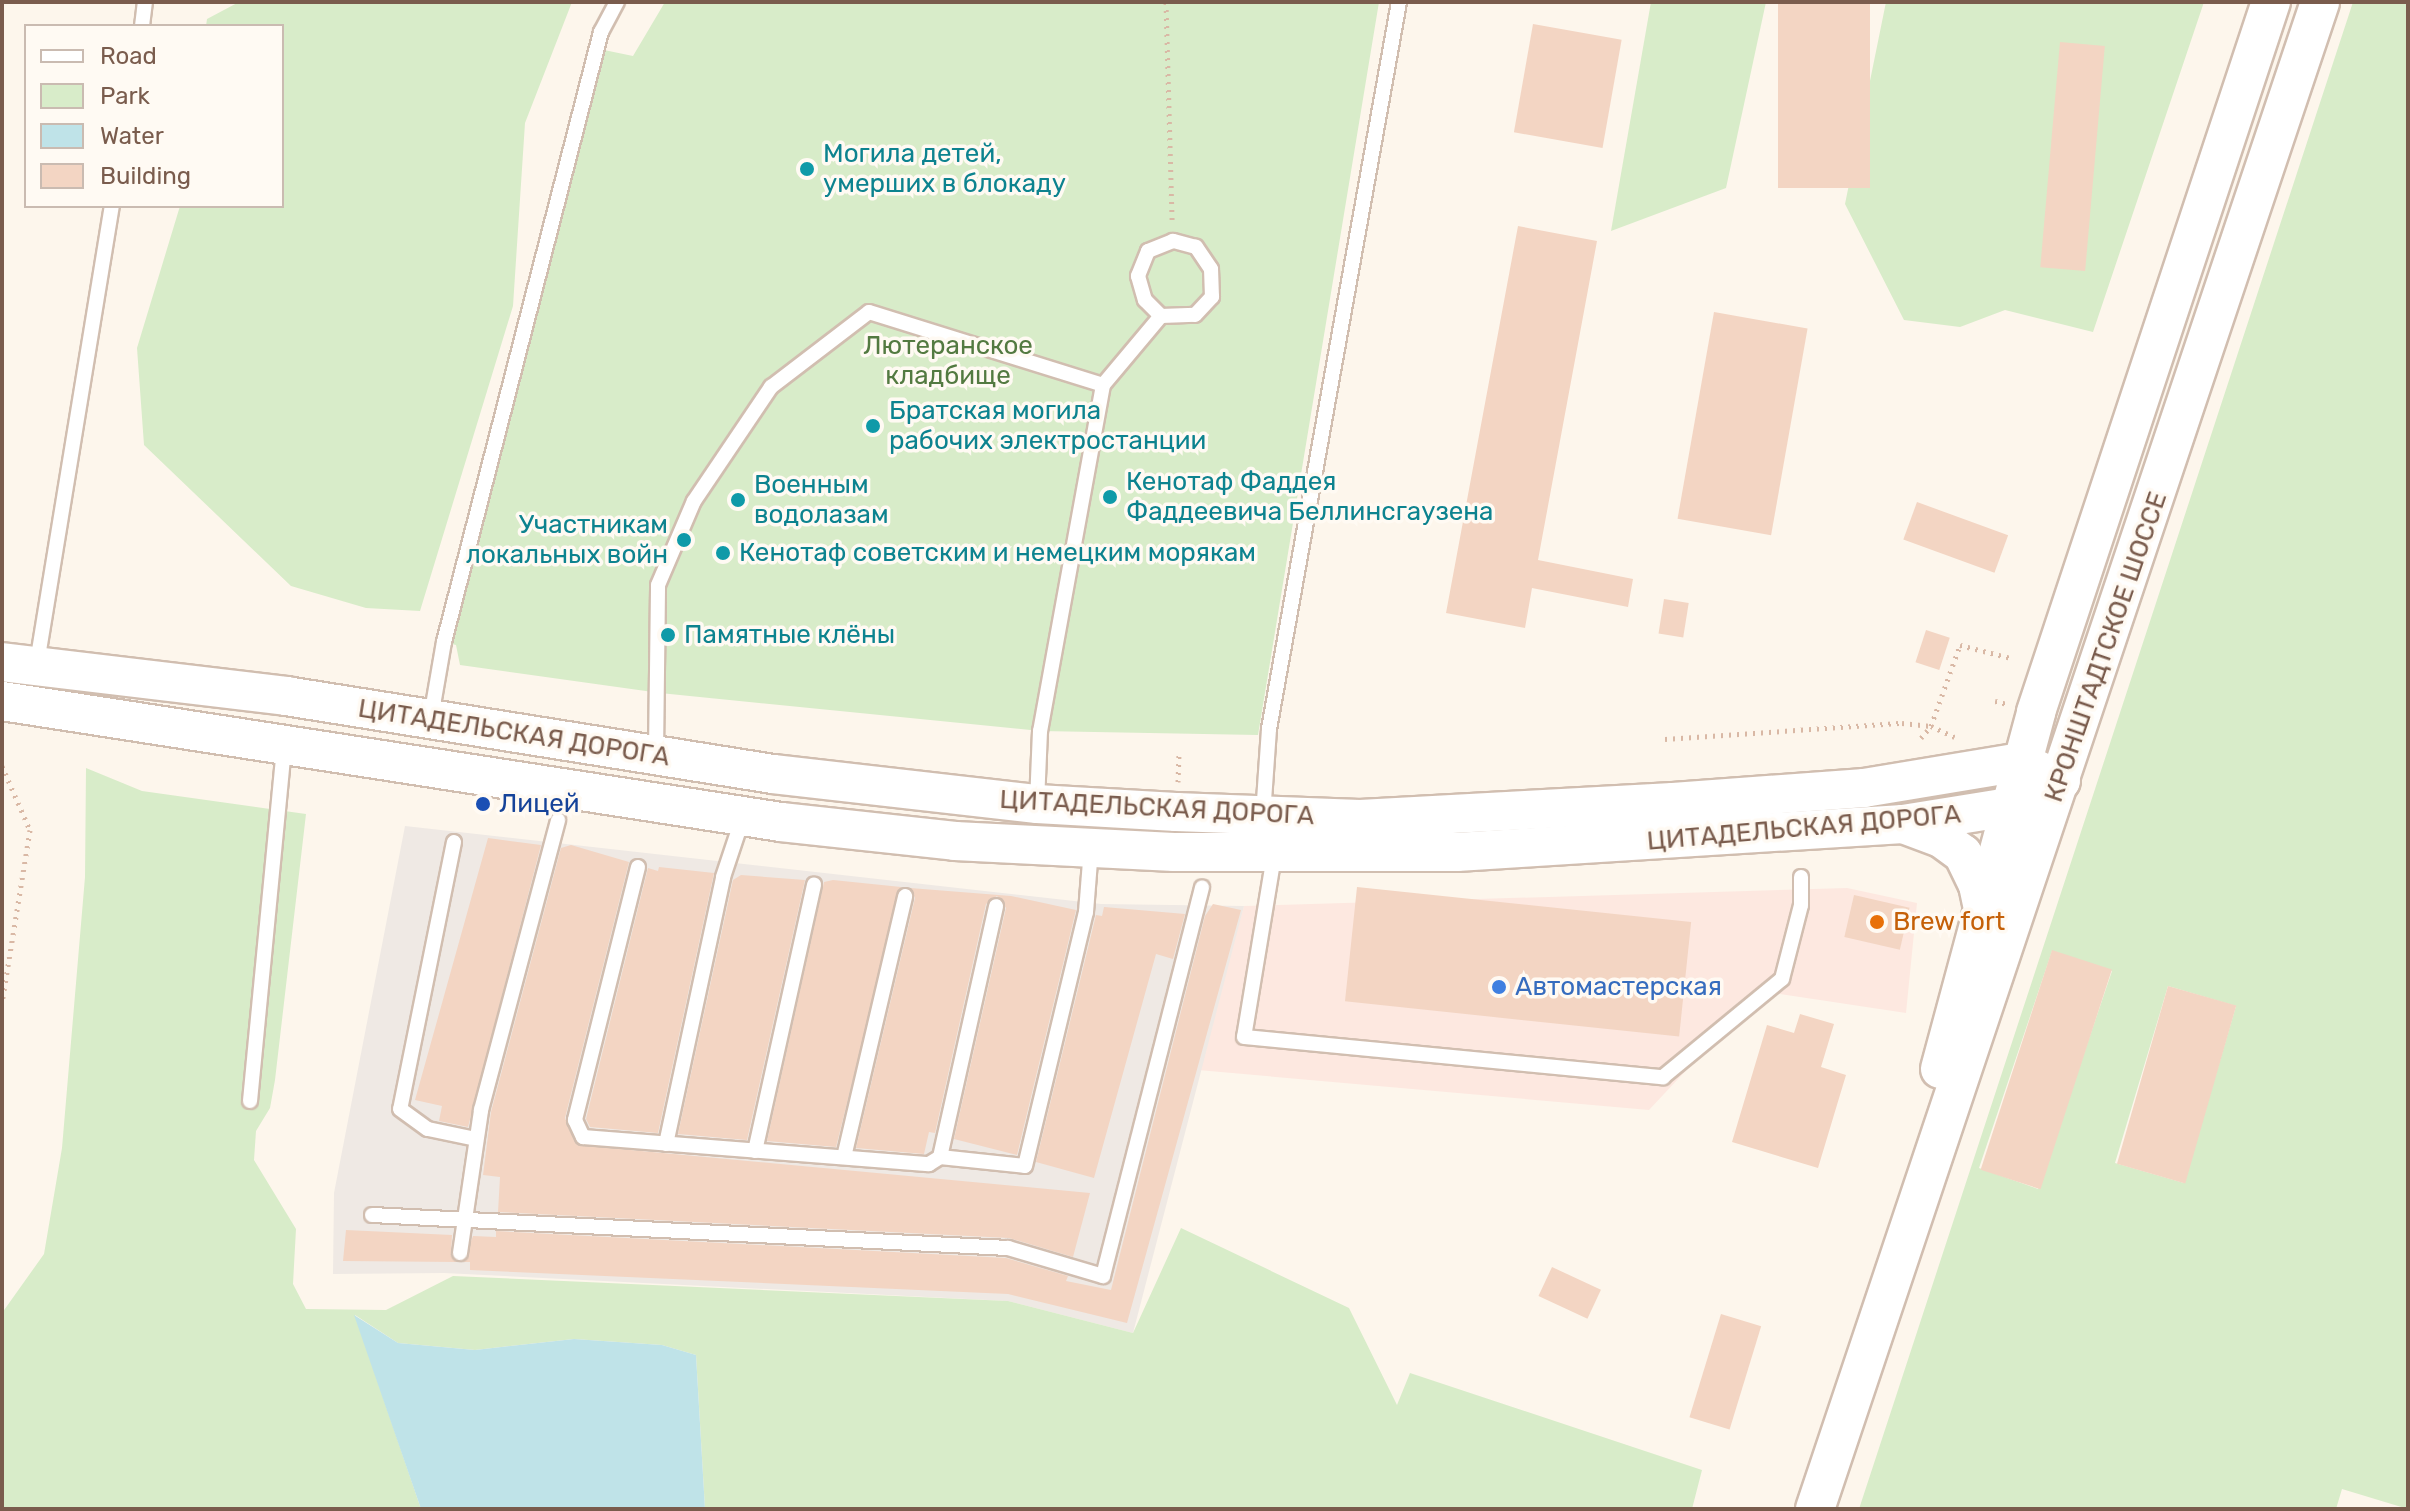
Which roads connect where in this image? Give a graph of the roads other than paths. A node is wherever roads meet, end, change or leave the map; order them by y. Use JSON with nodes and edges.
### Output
{"nodes":[{"id":1,"x":145,"y":2,"type":"edge"},
{"id":2,"x":617,"y":2,"type":"edge"},
{"id":3,"x":1399,"y":2,"type":"edge"},
{"id":4,"x":2271,"y":2,"type":"edge"},
{"id":5,"x":2320,"y":2,"type":"edge"},
{"id":6,"x":142,"y":24,"type":"edge"},
{"id":7,"x":112,"y":208,"type":"edge"},
{"id":8,"x":1161,"y":316,"type":"junction"},
{"id":9,"x":1103,"y":385,"type":"junction"},
{"id":10,"x":23,"y":684,"type":"edge"},
{"id":11,"x":431,"y":718,"type":"junction"},
{"id":12,"x":285,"y":743,"type":"junction"},
{"id":13,"x":656,"y":757,"type":"junction"},
{"id":14,"x":2021,"y":762,"type":"junction"},
{"id":15,"x":2061,"y":781,"type":"junction"},
{"id":16,"x":1037,"y":804,"type":"junction"},
{"id":17,"x":2009,"y":807,"type":"junction"},
{"id":18,"x":1263,"y":815,"type":"junction"},
{"id":19,"x":743,"y":816,"type":"junction"},
{"id":20,"x":558,"y":820,"type":"dead end"},
{"id":21,"x":1903,"y":824,"type":"junction"},
{"id":22,"x":454,"y":842,"type":"dead end"},
{"id":23,"x":1091,"y":849,"type":"junction"},
{"id":24,"x":1274,"y":856,"type":"junction"},
{"id":25,"x":638,"y":867,"type":"dead end"},
{"id":26,"x":1801,"y":877,"type":"dead end"},
{"id":27,"x":814,"y":884,"type":"dead end"},
{"id":28,"x":1202,"y":887,"type":"dead end"},
{"id":29,"x":905,"y":896,"type":"dead end"},
{"id":30,"x":996,"y":906,"type":"dead end"},
{"id":31,"x":1983,"y":909,"type":"junction"},
{"id":32,"x":250,"y":1101,"type":"dead end"},
{"id":33,"x":476,"y":1139,"type":"junction"},
{"id":34,"x":666,"y":1144,"type":"junction"},
{"id":35,"x":755,"y":1151,"type":"junction"},
{"id":36,"x":844,"y":1157,"type":"junction"},
{"id":37,"x":940,"y":1157,"type":"junction"},
{"id":38,"x":372,"y":1215,"type":"dead end"},
{"id":39,"x":464,"y":1221,"type":"junction"},
{"id":40,"x":460,"y":1253,"type":"dead end"},
{"id":41,"x":1888,"y":1290,"type":"junction"},
{"id":42,"x":1815,"y":1509,"type":"edge"}],
"edges":[{"from":1,"to":6,"type":"lane"},
{"from":2,"to":11,"type":"lane"},
{"from":3,"to":18,"type":"lane"},
{"from":4,"to":14,"type":"street","name":"КРОНШТАДТСКОЕ ШОССЕ"},
{"from":5,"to":15,"type":"street","name":"КРОНШТАДТСКОЕ ШОССЕ"},
{"from":7,"to":10,"type":"lane"},
{"from":8,"to":8,"type":"lane"},
{"from":8,"to":9,"type":"lane"},
{"from":9,"to":13,"type":"lane"},
{"from":9,"to":16,"type":"lane"},
{"from":10,"to":11,"type":"street","name":"ЦИТАДЕЛЬСКАЯ ДОРОГА"},
{"from":10,"to":12,"type":"street","name":"ЦИТАДЕЛЬСКАЯ ДОРОГА"},
{"from":11,"to":13,"type":"street","name":"ЦИТАДЕЛЬСКАЯ ДОРОГА"},
{"from":12,"to":19,"type":"street","name":"ЦИТАДЕЛЬСКАЯ ДОРОГА"},
{"from":12,"to":32,"type":"lane"},
{"from":13,"to":16,"type":"street","name":"ЦИТАДЕЛЬСКАЯ ДОРОГА"},
{"from":14,"to":15,"type":"street"},
{"from":14,"to":17,"type":"street","name":"КРОНШТАДТСКОЕ ШОССЕ"},
{"from":14,"to":18,"type":"street","name":"ЦИТАДЕЛЬСКАЯ ДОРОГА"},
{"from":15,"to":17,"type":"street","name":"ЦИТАДЕЛЬСКАЯ ДОРОГА"},
{"from":15,"to":41,"type":"street","name":"КРОНШТАДТСКОЕ ШОССЕ"},
{"from":16,"to":18,"type":"street","name":"ЦИТАДЕЛЬСКАЯ ДОРОГА"},
{"from":17,"to":21,"type":"street","name":"ЦИТАДЕЛЬСКАЯ ДОРОГА"},
{"from":17,"to":31,"type":"street","name":"КРОНШТАДТСКОЕ ШОССЕ"},
{"from":19,"to":23,"type":"street","name":"ЦИТАДЕЛЬСКАЯ ДОРОГА"},
{"from":19,"to":34,"type":"lane"},
{"from":20,"to":33,"type":"lane"},
{"from":21,"to":24,"type":"street","name":"ЦИТАДЕЛЬСКАЯ ДОРОГА"},
{"from":21,"to":31,"type":"street"},
{"from":22,"to":33,"type":"lane"},
{"from":23,"to":24,"type":"street","name":"ЦИТАДЕЛЬСКАЯ ДОРОГА"},
{"from":23,"to":37,"type":"lane"},
{"from":24,"to":26,"type":"lane"},
{"from":25,"to":34,"type":"lane"},
{"from":27,"to":35,"type":"lane"},
{"from":28,"to":39,"type":"lane"},
{"from":29,"to":36,"type":"lane"},
{"from":30,"to":37,"type":"lane"},
{"from":31,"to":41,"type":"street","name":"КРОНШТАДТСКОЕ ШОССЕ"},
{"from":33,"to":39,"type":"lane"},
{"from":34,"to":35,"type":"lane"},
{"from":35,"to":36,"type":"lane"},
{"from":36,"to":37,"type":"lane"},
{"from":38,"to":39,"type":"lane"},
{"from":39,"to":40,"type":"lane"},
{"from":41,"to":42,"type":"street","name":"КРОНШТАДТСКОЕ ШОССЕ"}]}
